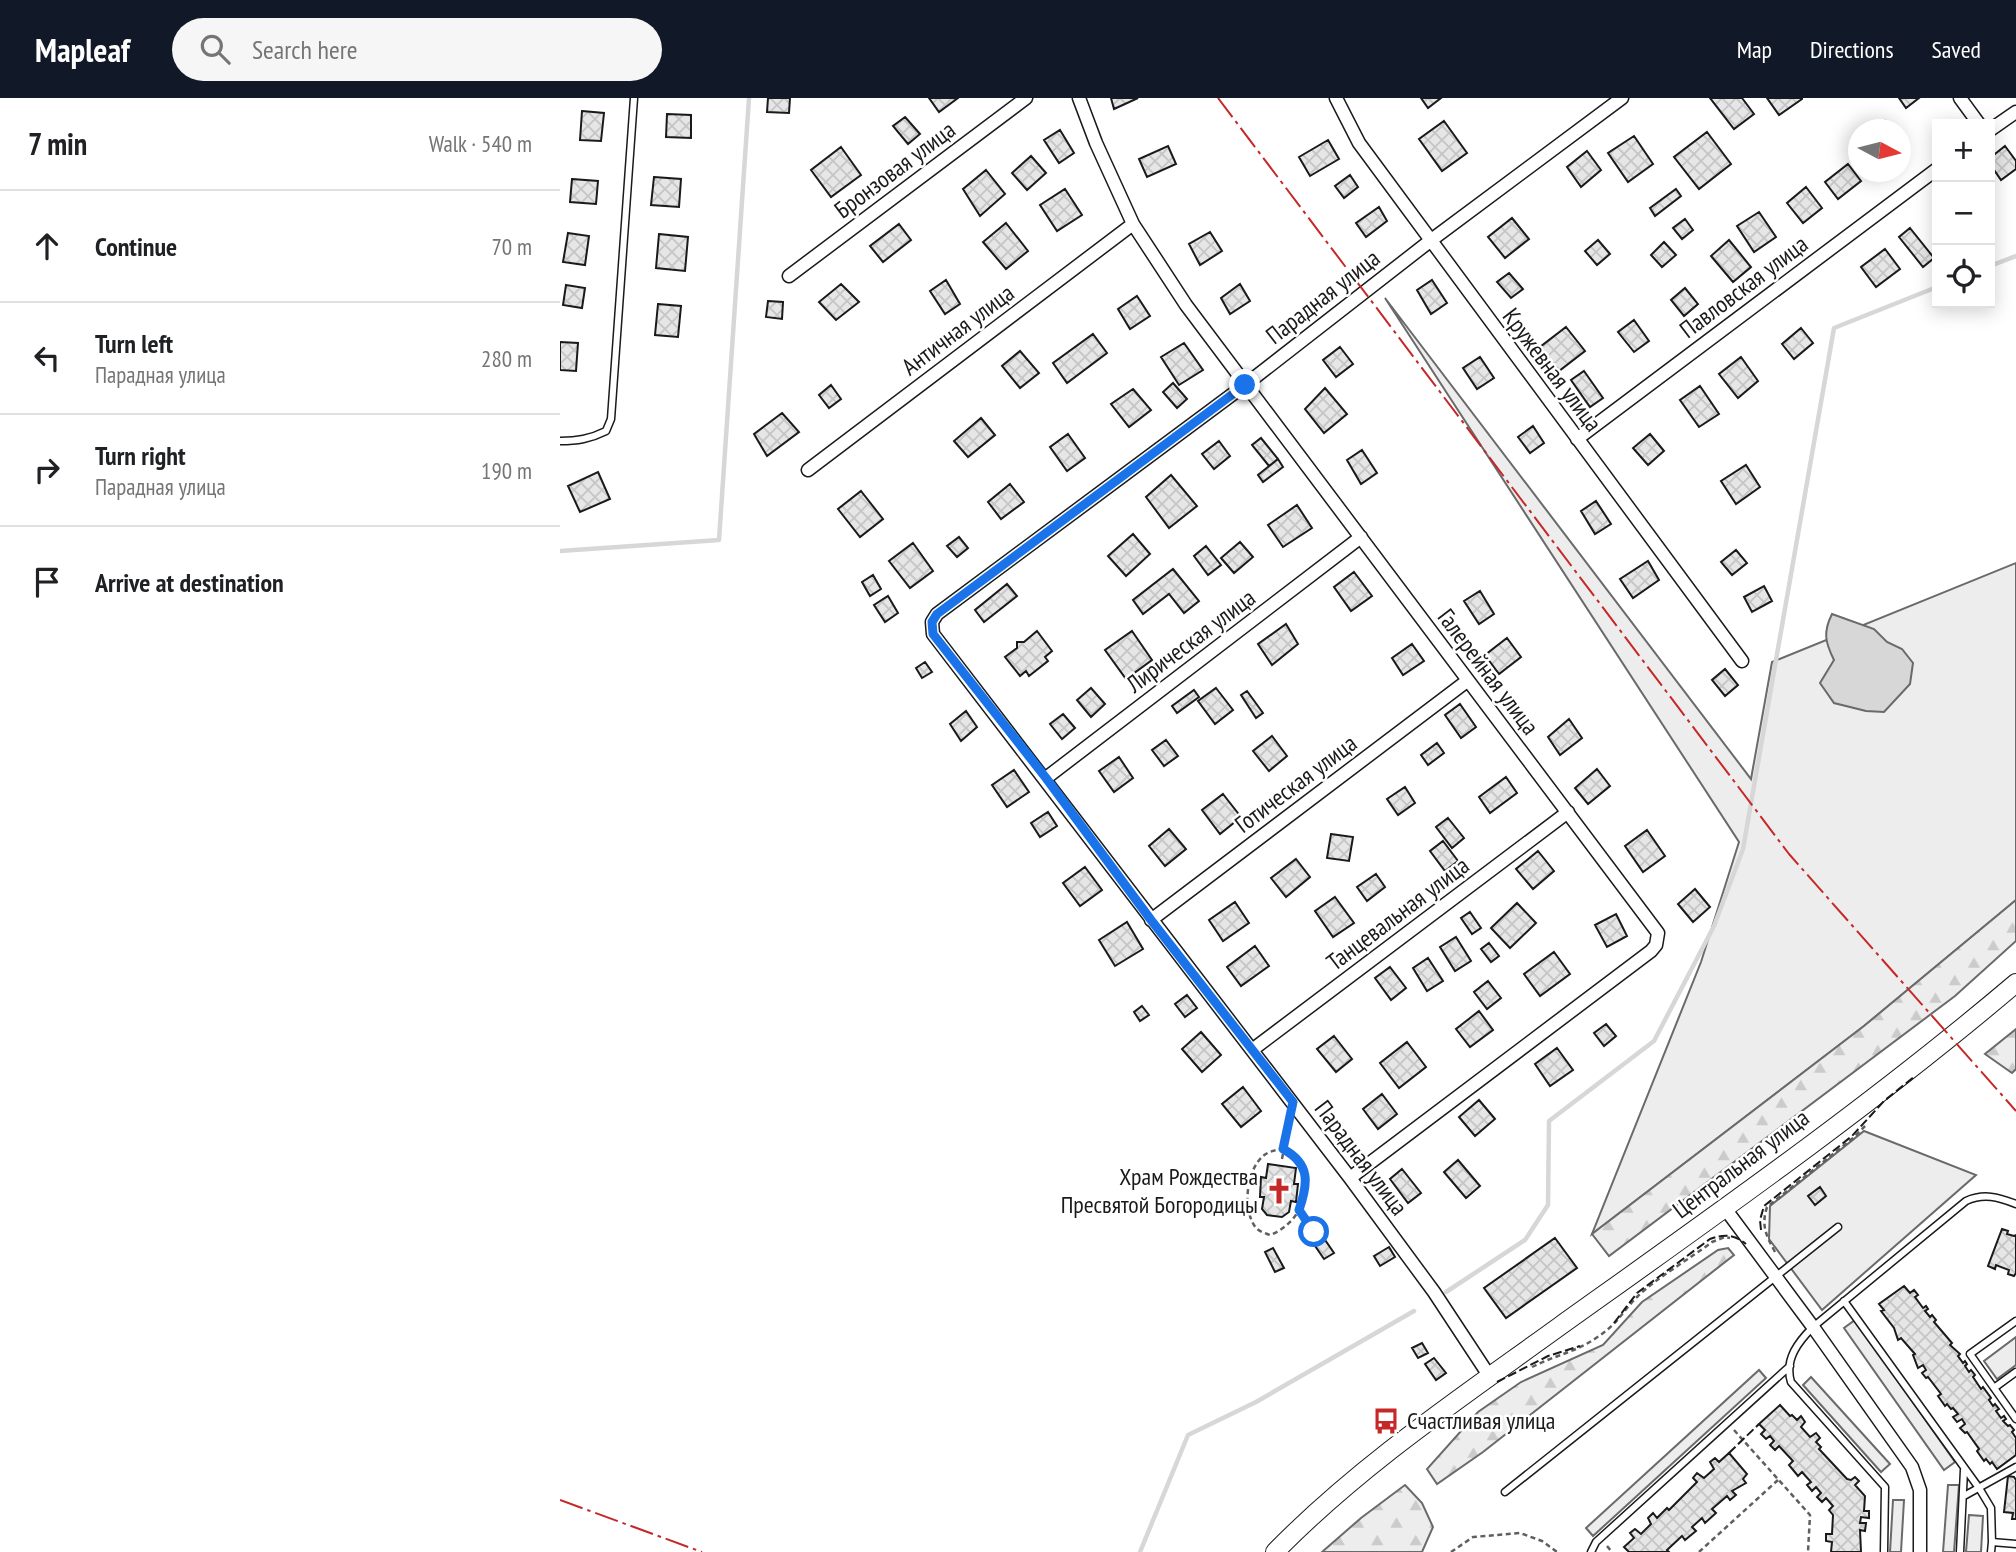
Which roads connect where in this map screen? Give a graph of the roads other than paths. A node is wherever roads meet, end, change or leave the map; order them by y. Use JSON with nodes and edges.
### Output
{"nodes":[{"id":1,"x":634,"y":98,"type":"edge"},
{"id":2,"x":1026,"y":98,"type":"edge"},
{"id":3,"x":1079,"y":98,"type":"edge"},
{"id":4,"x":1336,"y":98,"type":"edge"},
{"id":5,"x":1622,"y":98,"type":"edge"},
{"id":6,"x":1960,"y":98,"type":"edge"},
{"id":7,"x":2016,"y":112,"type":"edge"},
{"id":8,"x":1975,"y":119,"type":"edge"},
{"id":9,"x":1995,"y":127,"type":"edge"},
{"id":10,"x":1932,"y":173,"type":"edge"},
{"id":11,"x":1133,"y":224,"type":"junction"},
{"id":12,"x":1430,"y":241,"type":"junction"},
{"id":13,"x":789,"y":276,"type":"dead end"},
{"id":14,"x":1245,"y":385,"type":"junction"},
{"id":15,"x":1577,"y":439,"type":"junction"},
{"id":16,"x":560,"y":442,"type":"edge"},
{"id":17,"x":808,"y":470,"type":"dead end"},
{"id":18,"x":1361,"y":537,"type":"junction"},
{"id":19,"x":1742,"y":661,"type":"dead end"},
{"id":20,"x":1467,"y":681,"type":"junction"},
{"id":21,"x":1046,"y":778,"type":"junction"},
{"id":22,"x":1568,"y":812,"type":"junction"},
{"id":23,"x":1151,"y":920,"type":"junction"},
{"id":24,"x":2016,"y":983,"type":"edge"},
{"id":25,"x":1252,"y":1050,"type":"junction"},
{"id":26,"x":1350,"y":1178,"type":"junction"},
{"id":27,"x":2016,"y":1204,"type":"edge"},
{"id":28,"x":1724,"y":1208,"type":"junction"},
{"id":29,"x":1838,"y":1227,"type":"dead end"},
{"id":30,"x":1776,"y":1275,"type":"junction"},
{"id":31,"x":1844,"y":1301,"type":"junction"},
{"id":32,"x":2016,"y":1321,"type":"edge"},
{"id":33,"x":1814,"y":1326,"type":"junction"},
{"id":34,"x":1790,"y":1366,"type":"junction"},
{"id":35,"x":2016,"y":1372,"type":"edge"},
{"id":36,"x":1490,"y":1377,"type":"junction"},
{"id":37,"x":1994,"y":1388,"type":"junction"},
{"id":38,"x":2016,"y":1419,"type":"edge"},
{"id":39,"x":2016,"y":1467,"type":"edge"},
{"id":40,"x":1964,"y":1470,"type":"junction"},
{"id":41,"x":1979,"y":1488,"type":"junction"},
{"id":42,"x":1506,"y":1492,"type":"dead end"},
{"id":43,"x":1964,"y":1496,"type":"junction"},
{"id":44,"x":1992,"y":1542,"type":"junction"},
{"id":45,"x":2016,"y":1544,"type":"edge"},
{"id":46,"x":1275,"y":1552,"type":"edge"},
{"id":47,"x":1591,"y":1552,"type":"edge"},
{"id":48,"x":1884,"y":1552,"type":"edge"},
{"id":49,"x":1920,"y":1552,"type":"edge"},
{"id":50,"x":1959,"y":1552,"type":"edge"},
{"id":51,"x":1991,"y":1552,"type":"edge"}],
"edges":[{"from":1,"to":16,"type":"lane"},
{"from":2,"to":13,"type":"street","name":"Бронзовая улица"},
{"from":3,"to":11,"type":"street","name":"Галерейная улица"},
{"from":4,"to":12,"type":"street","name":"Кружевная улица"},
{"from":5,"to":12,"type":"street","name":"Парадная улица"},
{"from":6,"to":8,"type":"street"},
{"from":7,"to":9,"type":"street"},
{"from":10,"to":15,"type":"street","name":"Павловская улица"},
{"from":11,"to":14,"type":"street","name":"Галерейная улица"},
{"from":11,"to":17,"type":"street","name":"Античная улица"},
{"from":12,"to":14,"type":"street","name":"Парадная улица"},
{"from":12,"to":15,"type":"street","name":"Кружевная улица"},
{"from":14,"to":18,"type":"street","name":"Галерейная улица"},
{"from":14,"to":21,"type":"street","name":"Парадная улица"},
{"from":15,"to":19,"type":"street","name":"Кружевная улица"},
{"from":18,"to":20,"type":"street","name":"Галерейная улица"},
{"from":18,"to":21,"type":"street","name":"Лирическая улица"},
{"from":20,"to":22,"type":"street","name":"Галерейная улица"},
{"from":20,"to":23,"type":"street","name":"Готическая улица"},
{"from":21,"to":23,"type":"street","name":"Парадная улица"},
{"from":22,"to":25,"type":"street","name":"Танцевальная улица"},
{"from":22,"to":26,"type":"street","name":"Галерейная улица"},
{"from":23,"to":25,"type":"street","name":"Парадная улица"},
{"from":24,"to":28,"type":"main road","name":"Центральная улица"},
{"from":25,"to":26,"type":"street","name":"Парадная улица"},
{"from":26,"to":36,"type":"street","name":"Парадная улица"},
{"from":27,"to":31,"type":"lane"},
{"from":28,"to":30,"type":"street"},
{"from":28,"to":36,"type":"main road","name":"Центральная улица"},
{"from":29,"to":30,"type":"lane"},
{"from":30,"to":33,"type":"street"},
{"from":30,"to":42,"type":"lane"},
{"from":31,"to":33,"type":"lane"},
{"from":31,"to":40,"type":"lane"},
{"from":32,"to":37,"type":"lane"},
{"from":33,"to":34,"type":"lane"},
{"from":33,"to":49,"type":"street"},
{"from":34,"to":47,"type":"lane"},
{"from":34,"to":48,"type":"lane"},
{"from":35,"to":37,"type":"lane"},
{"from":36,"to":46,"type":"main road","name":"Центральная улица"},
{"from":37,"to":38,"type":"lane"},
{"from":39,"to":41,"type":"lane"},
{"from":40,"to":41,"type":"lane"},
{"from":40,"to":43,"type":"lane"},
{"from":41,"to":43,"type":"lane"},
{"from":41,"to":44,"type":"lane"},
{"from":43,"to":50,"type":"lane"},
{"from":44,"to":45,"type":"lane"},
{"from":44,"to":51,"type":"lane"}]}
